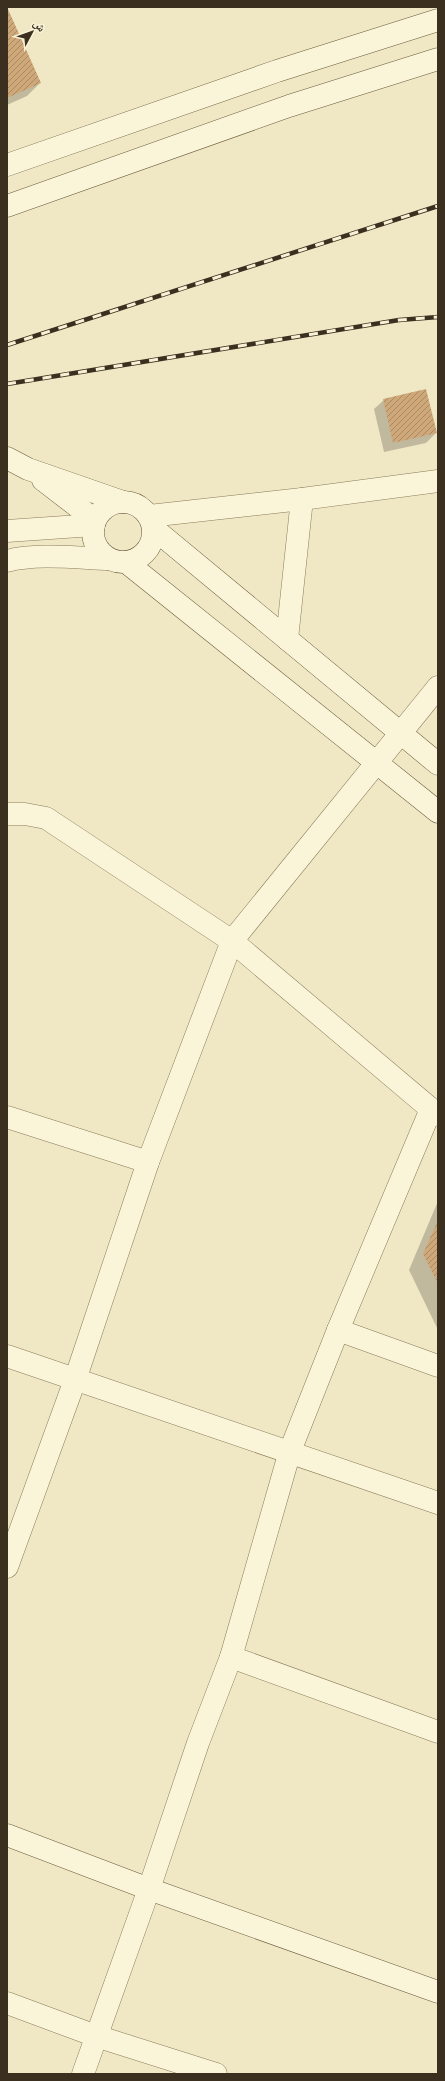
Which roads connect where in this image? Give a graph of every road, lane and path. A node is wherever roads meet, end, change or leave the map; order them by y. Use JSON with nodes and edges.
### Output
{"nodes":[{"id":1,"x":438,"y":20,"type":"edge"},
{"id":2,"x":438,"y":59,"type":"edge"},
{"id":3,"x":7,"y":165,"type":"edge"},
{"id":4,"x":12,"y":206,"type":"edge"},
{"id":5,"x":7,"y":458,"type":"edge"},
{"id":6,"x":28,"y":469,"type":"junction"},
{"id":7,"x":438,"y":481,"type":"edge"},
{"id":8,"x":302,"y":499,"type":"junction"},
{"id":9,"x":123,"y":502,"type":"junction"},
{"id":10,"x":94,"y":522,"type":"junction"},
{"id":11,"x":151,"y":522,"type":"junction"},
{"id":12,"x":7,"y":531,"type":"edge"},
{"id":13,"x":7,"y":561,"type":"edge"},
{"id":14,"x":118,"y":561,"type":"junction"},
{"id":15,"x":287,"y":639,"type":"junction"},
{"id":16,"x":438,"y":687,"type":"edge"},
{"id":17,"x":401,"y":734,"type":"junction"},
{"id":18,"x":378,"y":762,"type":"junction"},
{"id":19,"x":438,"y":764,"type":"edge"},
{"id":20,"x":438,"y":812,"type":"edge"},
{"id":21,"x":7,"y":814,"type":"edge"},
{"id":22,"x":232,"y":941,"type":"junction"},
{"id":23,"x":434,"y":1112,"type":"edge"},
{"id":24,"x":7,"y":1117,"type":"edge"},
{"id":25,"x":148,"y":1162,"type":"junction"},
{"id":26,"x":338,"y":1330,"type":"junction"},
{"id":27,"x":7,"y":1356,"type":"edge"},
{"id":28,"x":438,"y":1366,"type":"edge"},
{"id":29,"x":75,"y":1380,"type":"junction"},
{"id":30,"x":290,"y":1451,"type":"junction"},
{"id":31,"x":438,"y":1503,"type":"edge"},
{"id":32,"x":7,"y":1566,"type":"edge"},
{"id":33,"x":231,"y":1657,"type":"junction"},
{"id":34,"x":438,"y":1732,"type":"edge"},
{"id":35,"x":7,"y":1835,"type":"edge"},
{"id":36,"x":149,"y":1889,"type":"junction"},
{"id":37,"x":438,"y":1992,"type":"edge"},
{"id":38,"x":7,"y":2003,"type":"edge"},
{"id":39,"x":96,"y":2036,"type":"junction"},
{"id":40,"x":82,"y":2074,"type":"edge"},
{"id":41,"x":216,"y":2074,"type":"edge"}],
"edges":[{"from":1,"to":3,"type":"street"},
{"from":2,"to":4,"type":"street"},
{"from":5,"to":6,"type":"street"},
{"from":6,"to":9,"type":"street"},
{"from":6,"to":10,"type":"street"},
{"from":7,"to":8,"type":"street"},
{"from":8,"to":11,"type":"street"},
{"from":8,"to":15,"type":"street"},
{"from":9,"to":10,"type":"street"},
{"from":9,"to":11,"type":"street"},
{"from":10,"to":12,"type":"street"},
{"from":10,"to":14,"type":"street"},
{"from":11,"to":14,"type":"street"},
{"from":11,"to":15,"type":"street"},
{"from":13,"to":14,"type":"street"},
{"from":14,"to":18,"type":"street"},
{"from":15,"to":17,"type":"street"},
{"from":16,"to":17,"type":"street"},
{"from":17,"to":18,"type":"street"},
{"from":17,"to":19,"type":"street"},
{"from":18,"to":20,"type":"street"},
{"from":18,"to":22,"type":"street"},
{"from":21,"to":22,"type":"street"},
{"from":22,"to":23,"type":"street"},
{"from":22,"to":25,"type":"street"},
{"from":23,"to":26,"type":"street"},
{"from":24,"to":25,"type":"street"},
{"from":25,"to":29,"type":"street"},
{"from":26,"to":28,"type":"street"},
{"from":26,"to":30,"type":"street"},
{"from":27,"to":29,"type":"street"},
{"from":29,"to":30,"type":"street"},
{"from":29,"to":32,"type":"street"},
{"from":30,"to":31,"type":"street"},
{"from":30,"to":33,"type":"street"},
{"from":33,"to":34,"type":"street"},
{"from":33,"to":36,"type":"street"},
{"from":35,"to":36,"type":"street"},
{"from":36,"to":37,"type":"street"},
{"from":36,"to":39,"type":"street"},
{"from":38,"to":39,"type":"street"},
{"from":39,"to":40,"type":"street"},
{"from":39,"to":41,"type":"street"}]}
